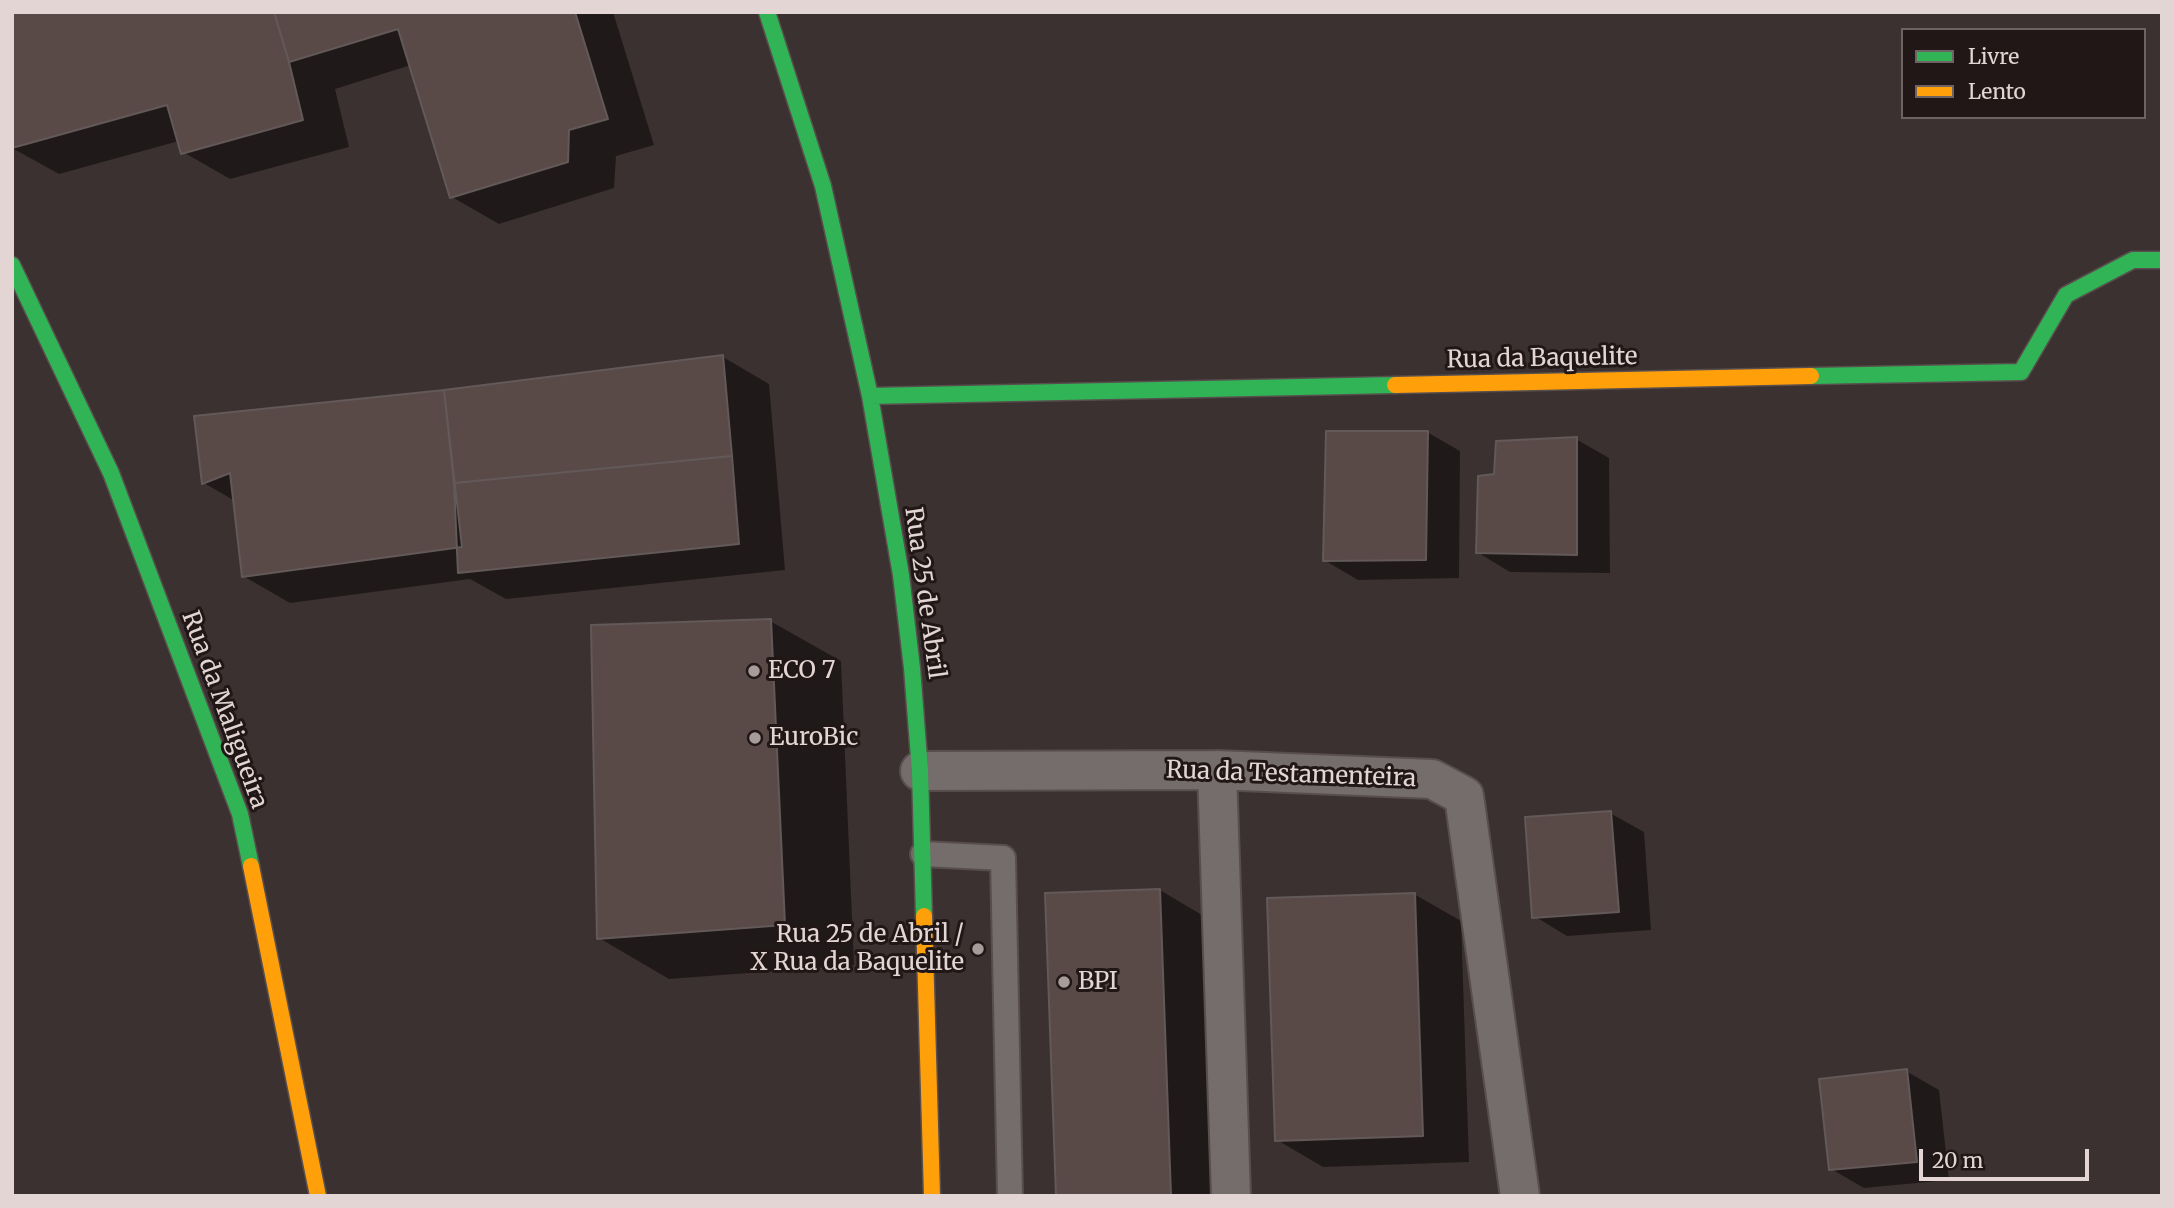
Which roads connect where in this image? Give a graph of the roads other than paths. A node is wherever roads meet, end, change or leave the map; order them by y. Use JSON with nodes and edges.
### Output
{"nodes":[{"id":1,"x":767,"y":12,"type":"edge"},
{"id":2,"x":2162,"y":260,"type":"edge"},
{"id":3,"x":12,"y":265,"type":"edge"},
{"id":4,"x":870,"y":396,"type":"junction"},
{"id":5,"x":1217,"y":770,"type":"junction"},
{"id":6,"x":920,"y":771,"type":"junction"},
{"id":7,"x":923,"y":854,"type":"junction"},
{"id":8,"x":318,"y":1196,"type":"edge"},
{"id":9,"x":932,"y":1196,"type":"edge"},
{"id":10,"x":1010,"y":1196,"type":"edge"},
{"id":11,"x":1231,"y":1196,"type":"edge"},
{"id":12,"x":1520,"y":1196,"type":"edge"}],
"edges":[{"from":1,"to":4,"type":"street","name":"Rua 25 de Abril"},
{"from":2,"to":4,"type":"street","name":"Rua da Baquelite"},
{"from":3,"to":8,"type":"street","name":"Rua da Maligueira"},
{"from":4,"to":6,"type":"street","name":"Rua 25 de Abril"},
{"from":5,"to":6,"type":"street","name":"Rua da Testamenteira"},
{"from":5,"to":11,"type":"street"},
{"from":5,"to":12,"type":"street","name":"Rua da Testamenteira"},
{"from":6,"to":7,"type":"street","name":"Rua 25 de Abril"},
{"from":7,"to":9,"type":"street","name":"Rua 25 de Abril"},
{"from":7,"to":10,"type":"lane"}]}
